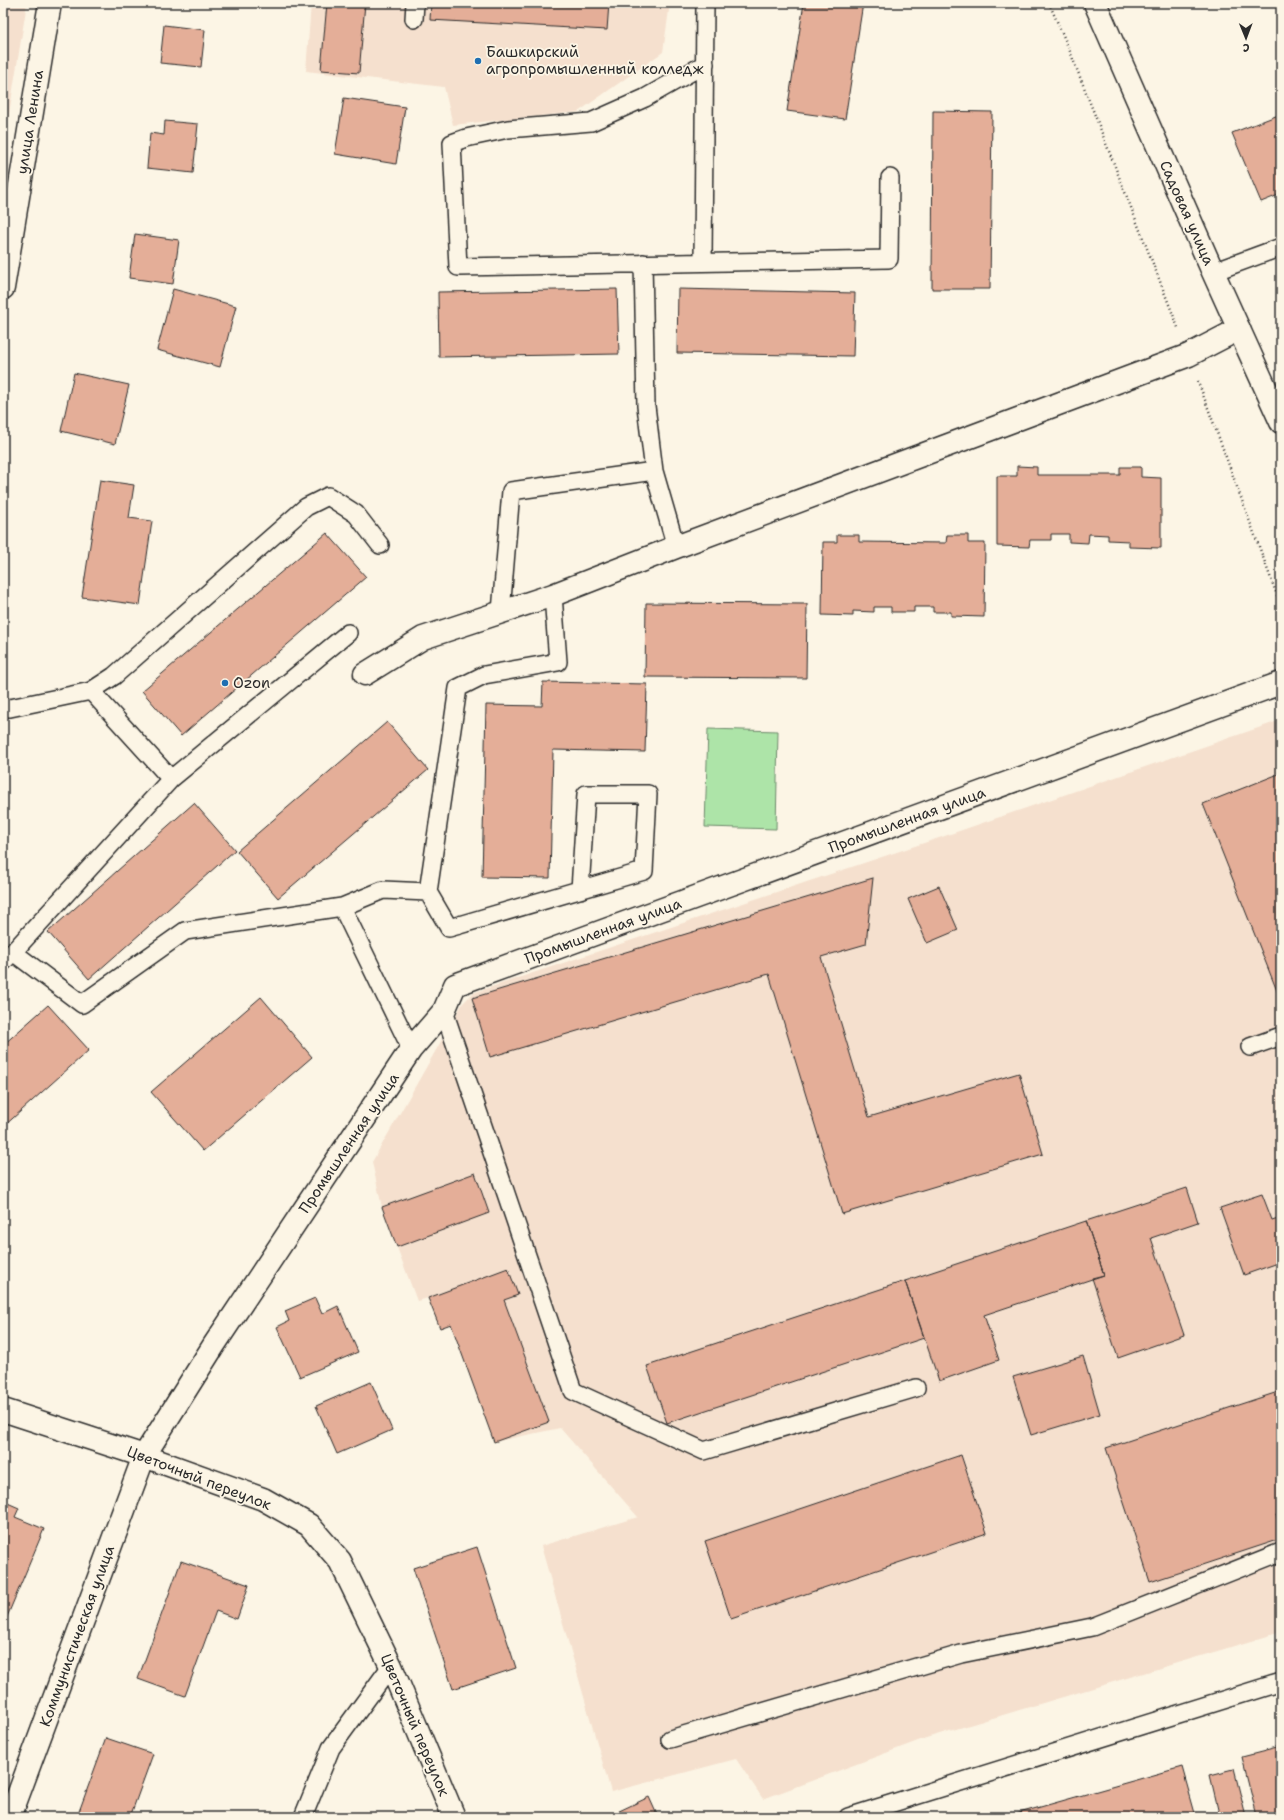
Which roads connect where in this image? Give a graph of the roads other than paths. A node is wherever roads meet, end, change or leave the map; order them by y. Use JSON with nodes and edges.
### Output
{"nodes":[{"id":1,"x":50,"y":3,"type":"edge"},
{"id":2,"x":705,"y":3,"type":"edge"},
{"id":3,"x":1095,"y":3,"type":"edge"},
{"id":4,"x":705,"y":64,"type":"junction"},
{"id":5,"x":890,"y":178,"type":"dead end"},
{"id":6,"x":1281,"y":247,"type":"edge"},
{"id":7,"x":703,"y":261,"type":"junction"},
{"id":8,"x":643,"y":263,"type":"junction"},
{"id":9,"x":1213,"y":272,"type":"junction"},
{"id":10,"x":3,"y":288,"type":"edge"},
{"id":11,"x":1239,"y":329,"type":"junction"},
{"id":12,"x":1281,"y":422,"type":"edge"},
{"id":13,"x":654,"y":471,"type":"junction"},
{"id":14,"x":380,"y":545,"type":"dead end"},
{"id":15,"x":676,"y":547,"type":"junction"},
{"id":16,"x":553,"y":596,"type":"junction"},
{"id":17,"x":501,"y":612,"type":"junction"},
{"id":18,"x":348,"y":634,"type":"dead end"},
{"id":19,"x":365,"y":674,"type":"dead end"},
{"id":20,"x":1281,"y":683,"type":"edge"},
{"id":21,"x":91,"y":691,"type":"junction"},
{"id":22,"x":3,"y":707,"type":"edge"},
{"id":23,"x":171,"y":779,"type":"junction"},
{"id":24,"x":580,"y":890,"type":"junction"},
{"id":25,"x":428,"y":892,"type":"junction"},
{"id":26,"x":342,"y":907,"type":"junction"},
{"id":27,"x":8,"y":957,"type":"edge"},
{"id":28,"x":444,"y":1011,"type":"junction"},
{"id":29,"x":1281,"y":1036,"type":"edge"},
{"id":30,"x":1250,"y":1047,"type":"dead end"},
{"id":31,"x":411,"y":1049,"type":"junction"},
{"id":32,"x":916,"y":1388,"type":"dead end"},
{"id":33,"x":3,"y":1410,"type":"edge"},
{"id":34,"x":144,"y":1456,"type":"junction"},
{"id":35,"x":1281,"y":1552,"type":"edge"},
{"id":36,"x":391,"y":1666,"type":"junction"},
{"id":37,"x":1281,"y":1682,"type":"edge"},
{"id":38,"x":670,"y":1739,"type":"dead end"},
{"id":39,"x":10,"y":1817,"type":"edge"},
{"id":40,"x":303,"y":1817,"type":"edge"},
{"id":41,"x":454,"y":1817,"type":"edge"},
{"id":42,"x":848,"y":1817,"type":"edge"}],
"edges":[{"from":1,"to":10,"type":"street","name":"улица Ленина"},
{"from":2,"to":4,"type":"lane"},
{"from":3,"to":9,"type":"street","name":"Садовая улица"},
{"from":4,"to":7,"type":"lane"},
{"from":4,"to":8,"type":"lane"},
{"from":5,"to":7,"type":"lane"},
{"from":6,"to":9,"type":"lane"},
{"from":7,"to":8,"type":"lane"},
{"from":8,"to":13,"type":"lane"},
{"from":9,"to":11,"type":"street","name":"Садовая улица"},
{"from":11,"to":12,"type":"street","name":"Садовая улица"},
{"from":11,"to":15,"type":"street"},
{"from":13,"to":15,"type":"lane"},
{"from":13,"to":17,"type":"lane"},
{"from":14,"to":21,"type":"lane"},
{"from":15,"to":16,"type":"street"},
{"from":16,"to":17,"type":"street"},
{"from":16,"to":25,"type":"lane"},
{"from":17,"to":19,"type":"street"},
{"from":18,"to":23,"type":"lane"},
{"from":20,"to":28,"type":"street","name":"Промышленная улица"},
{"from":21,"to":22,"type":"lane"},
{"from":21,"to":23,"type":"lane"},
{"from":23,"to":27,"type":"lane"},
{"from":24,"to":24,"type":"lane"},
{"from":24,"to":25,"type":"lane"},
{"from":25,"to":26,"type":"lane"},
{"from":26,"to":27,"type":"lane"},
{"from":26,"to":31,"type":"lane"},
{"from":28,"to":31,"type":"street","name":"Промышленная улица"},
{"from":28,"to":32,"type":"lane"},
{"from":29,"to":30,"type":"lane"},
{"from":31,"to":34,"type":"street","name":"Промышленная улица"},
{"from":33,"to":34,"type":"street","name":"Цветочный переулок"},
{"from":34,"to":36,"type":"street","name":"Цветочный переулок"},
{"from":34,"to":39,"type":"street","name":"Коммунистическая улица"},
{"from":35,"to":38,"type":"lane"},
{"from":36,"to":40,"type":"lane"},
{"from":36,"to":41,"type":"street","name":"Цветочный переулок"},
{"from":37,"to":42,"type":"lane"}]}
